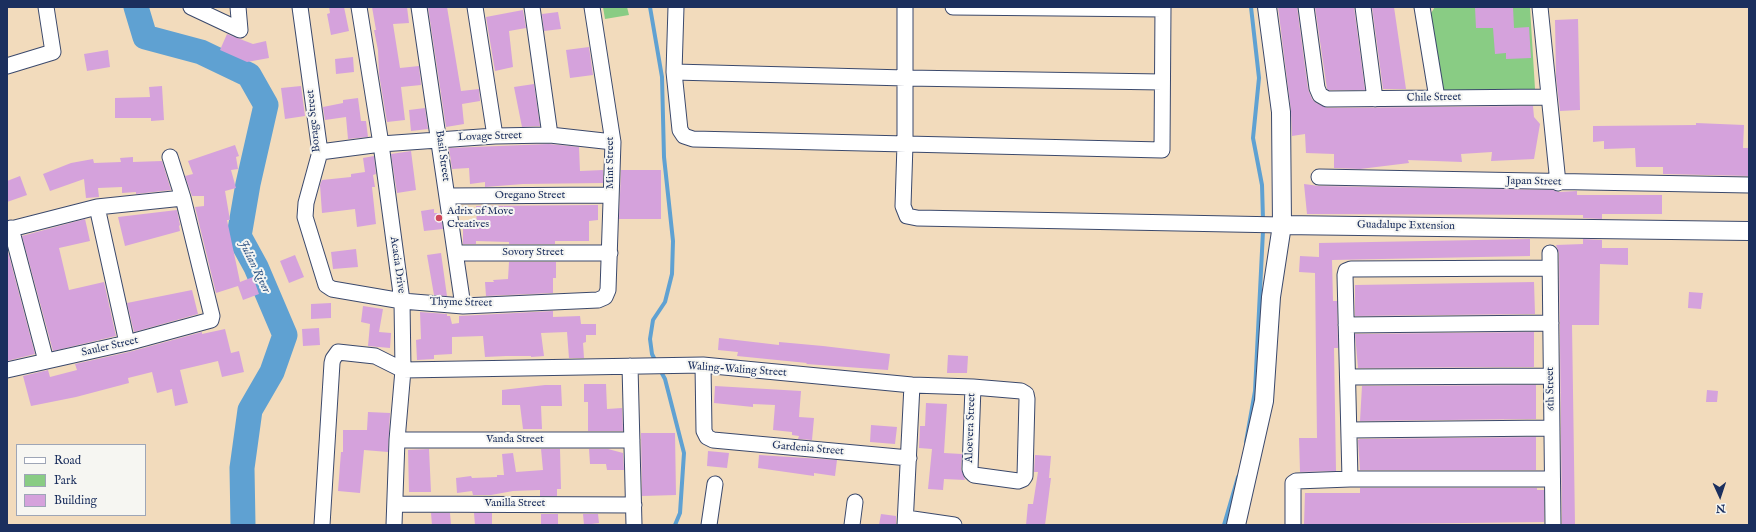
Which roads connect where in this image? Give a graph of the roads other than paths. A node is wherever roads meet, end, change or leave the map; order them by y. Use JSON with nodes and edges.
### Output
{"nodes":[{"id":1,"x":46,"y":7,"type":"edge"},
{"id":2,"x":191,"y":7,"type":"edge"},
{"id":3,"x":238,"y":7,"type":"edge"},
{"id":4,"x":300,"y":7,"type":"edge"},
{"id":5,"x":359,"y":7,"type":"edge"},
{"id":6,"x":420,"y":7,"type":"edge"},
{"id":7,"x":475,"y":7,"type":"edge"},
{"id":8,"x":532,"y":7,"type":"edge"},
{"id":9,"x":592,"y":7,"type":"edge"},
{"id":10,"x":676,"y":7,"type":"edge"},
{"id":11,"x":905,"y":7,"type":"edge"},
{"id":12,"x":952,"y":7,"type":"edge"},
{"id":13,"x":1267,"y":7,"type":"edge"},
{"id":14,"x":1306,"y":7,"type":"edge"},
{"id":15,"x":1363,"y":7,"type":"edge"},
{"id":16,"x":1422,"y":7,"type":"edge"},
{"id":17,"x":1540,"y":7,"type":"edge"},
{"id":18,"x":1163,"y":8,"type":"edge"},
{"id":19,"x":7,"y":66,"type":"edge"},
{"id":20,"x":674,"y":72,"type":"junction"},
{"id":21,"x":906,"y":78,"type":"junction"},
{"id":22,"x":1162,"y":82,"type":"junction"},
{"id":23,"x":1548,"y":96,"type":"junction"},
{"id":24,"x":1437,"y":98,"type":"junction"},
{"id":25,"x":1375,"y":99,"type":"junction"},
{"id":26,"x":550,"y":135,"type":"junction"},
{"id":27,"x":495,"y":136,"type":"junction"},
{"id":28,"x":440,"y":140,"type":"junction"},
{"id":29,"x":613,"y":142,"type":"junction"},
{"id":30,"x":381,"y":144,"type":"junction"},
{"id":31,"x":905,"y":144,"type":"junction"},
{"id":32,"x":320,"y":152,"type":"junction"},
{"id":33,"x":170,"y":157,"type":"dead end"},
{"id":34,"x":1319,"y":177,"type":"dead end"},
{"id":35,"x":1558,"y":183,"type":"junction"},
{"id":36,"x":1749,"y":185,"type":"edge"},
{"id":37,"x":611,"y":195,"type":"junction"},
{"id":38,"x":448,"y":196,"type":"junction"},
{"id":39,"x":183,"y":198,"type":"junction"},
{"id":40,"x":97,"y":207,"type":"junction"},
{"id":41,"x":1282,"y":225,"type":"junction"},
{"id":42,"x":9,"y":229,"type":"edge"},
{"id":43,"x":1749,"y":231,"type":"edge"},
{"id":44,"x":456,"y":253,"type":"junction"},
{"id":45,"x":610,"y":253,"type":"junction"},
{"id":46,"x":1550,"y":253,"type":"dead end"},
{"id":47,"x":1550,"y":268,"type":"junction"},
{"id":48,"x":323,"y":280,"type":"joint"},
{"id":49,"x":605,"y":297,"type":"joint"},
{"id":50,"x":402,"y":301,"type":"junction"},
{"id":51,"x":463,"y":306,"type":"junction"},
{"id":52,"x":1551,"y":323,"type":"junction"},
{"id":53,"x":1346,"y":325,"type":"junction"},
{"id":54,"x":127,"y":343,"type":"junction"},
{"id":55,"x":46,"y":361,"type":"junction"},
{"id":56,"x":703,"y":365,"type":"junction"},
{"id":57,"x":637,"y":366,"type":"junction"},
{"id":58,"x":7,"y":370,"type":"edge"},
{"id":59,"x":403,"y":370,"type":"junction"},
{"id":60,"x":1551,"y":376,"type":"junction"},
{"id":61,"x":1348,"y":377,"type":"junction"},
{"id":62,"x":912,"y":385,"type":"junction"},
{"id":63,"x":973,"y":387,"type":"junction"},
{"id":64,"x":1024,"y":392,"type":"joint"},
{"id":65,"x":1552,"y":428,"type":"junction"},
{"id":66,"x":1349,"y":430,"type":"junction"},
{"id":67,"x":397,"y":440,"type":"junction"},
{"id":68,"x":632,"y":440,"type":"junction"},
{"id":69,"x":909,"y":458,"type":"junction"},
{"id":70,"x":1350,"y":479,"type":"junction"},
{"id":71,"x":1552,"y":479,"type":"junction"},
{"id":72,"x":715,"y":484,"type":"dead end"},
{"id":73,"x":855,"y":502,"type":"dead end"},
{"id":74,"x":395,"y":504,"type":"junction"},
{"id":75,"x":634,"y":505,"type":"junction"},
{"id":76,"x":906,"y":521,"type":"edge"},
{"id":77,"x":322,"y":525,"type":"edge"},
{"id":78,"x":394,"y":525,"type":"edge"},
{"id":79,"x":634,"y":525,"type":"edge"},
{"id":80,"x":709,"y":525,"type":"edge"},
{"id":81,"x":852,"y":525,"type":"edge"},
{"id":82,"x":954,"y":525,"type":"edge"},
{"id":83,"x":1236,"y":525,"type":"edge"},
{"id":84,"x":1293,"y":525,"type":"edge"},
{"id":85,"x":1553,"y":525,"type":"edge"}],
"edges":[{"from":1,"to":19,"type":"street"},
{"from":2,"to":3,"type":"street"},
{"from":4,"to":32,"type":"street","name":"Borage Street"},
{"from":5,"to":30,"type":"street","name":"Acacia Drive"},
{"from":6,"to":28,"type":"street","name":"Basil Street"},
{"from":7,"to":27,"type":"street"},
{"from":8,"to":26,"type":"street"},
{"from":9,"to":29,"type":"street","name":"Mint Street"},
{"from":10,"to":20,"type":"street"},
{"from":11,"to":21,"type":"street"},
{"from":12,"to":18,"type":"street"},
{"from":13,"to":41,"type":"street"},
{"from":14,"to":25,"type":"street","name":"Chile Street"},
{"from":15,"to":25,"type":"street"},
{"from":16,"to":24,"type":"street"},
{"from":17,"to":23,"type":"street"},
{"from":18,"to":22,"type":"street"},
{"from":20,"to":21,"type":"street"},
{"from":20,"to":31,"type":"street"},
{"from":21,"to":22,"type":"street"},
{"from":21,"to":31,"type":"street"},
{"from":22,"to":31,"type":"street"},
{"from":23,"to":24,"type":"street","name":"Chile Street"},
{"from":23,"to":35,"type":"street"},
{"from":24,"to":25,"type":"street","name":"Chile Street"},
{"from":26,"to":27,"type":"street","name":"Lovage Street"},
{"from":26,"to":29,"type":"street","name":"Lovage Street"},
{"from":27,"to":28,"type":"street","name":"Lovage Street"},
{"from":28,"to":30,"type":"street","name":"Lovage Street"},
{"from":28,"to":38,"type":"street","name":"Basil Street"},
{"from":29,"to":37,"type":"street","name":"Mint Street"},
{"from":30,"to":32,"type":"street","name":"Lovage Street"},
{"from":30,"to":50,"type":"street","name":"Acacia Drive"},
{"from":31,"to":41,"type":"street"},
{"from":32,"to":48,"type":"street","name":"Borage Street"},
{"from":33,"to":39,"type":"street"},
{"from":34,"to":35,"type":"street","name":"Japan Street"},
{"from":35,"to":36,"type":"street","name":"Japan Street"},
{"from":37,"to":38,"type":"street","name":"Oregano Street"},
{"from":37,"to":45,"type":"street","name":"Mint Street"},
{"from":38,"to":44,"type":"street","name":"Basil Street"},
{"from":39,"to":40,"type":"street"},
{"from":39,"to":54,"type":"street","name":"Sauler Street"},
{"from":40,"to":42,"type":"street"},
{"from":40,"to":54,"type":"street"},
{"from":41,"to":43,"type":"street","name":"Guadalupe Extension"},
{"from":41,"to":83,"type":"street"},
{"from":42,"to":55,"type":"street"},
{"from":44,"to":45,"type":"street","name":"Sovory Street"},
{"from":44,"to":51,"type":"street","name":"Basil Street"},
{"from":45,"to":49,"type":"street","name":"Mint Street"},
{"from":46,"to":47,"type":"street","name":"6th Street"},
{"from":47,"to":52,"type":"street","name":"6th Street"},
{"from":47,"to":53,"type":"street"},
{"from":48,"to":50,"type":"street","name":"Thyme Street"},
{"from":49,"to":51,"type":"street","name":"Thyme Street"},
{"from":50,"to":51,"type":"street","name":"Thyme Street"},
{"from":50,"to":59,"type":"street","name":"Acacia Drive"},
{"from":52,"to":53,"type":"street"},
{"from":52,"to":60,"type":"street","name":"6th Street"},
{"from":53,"to":61,"type":"street"},
{"from":54,"to":55,"type":"street","name":"Sauler Street"},
{"from":55,"to":58,"type":"street","name":"Sauler Street"},
{"from":56,"to":57,"type":"street","name":"Waling-Waling Street"},
{"from":56,"to":62,"type":"street","name":"Waling-Waling Street"},
{"from":56,"to":69,"type":"street","name":"Gardenia Street"},
{"from":57,"to":59,"type":"street","name":"Waling-Waling Street"},
{"from":57,"to":68,"type":"street"},
{"from":59,"to":67,"type":"street","name":"Acacia Drive"},
{"from":59,"to":77,"type":"street"},
{"from":60,"to":61,"type":"street"},
{"from":60,"to":65,"type":"street","name":"6th Street"},
{"from":61,"to":66,"type":"street"},
{"from":62,"to":63,"type":"street","name":"Waling-Waling Street"},
{"from":62,"to":69,"type":"street"},
{"from":63,"to":64,"type":"street","name":"Waling-Waling Street"},
{"from":63,"to":64,"type":"street","name":"Aloevera Street"},
{"from":65,"to":66,"type":"street"},
{"from":65,"to":71,"type":"street","name":"6th Street"},
{"from":66,"to":70,"type":"street"},
{"from":67,"to":68,"type":"street","name":"Vanda Street"},
{"from":67,"to":74,"type":"street","name":"Acacia Drive"},
{"from":68,"to":75,"type":"street"},
{"from":69,"to":76,"type":"street"},
{"from":70,"to":71,"type":"street"},
{"from":70,"to":84,"type":"street"},
{"from":71,"to":85,"type":"street","name":"6th Street"},
{"from":72,"to":80,"type":"street"},
{"from":73,"to":81,"type":"street"},
{"from":74,"to":75,"type":"street","name":"Vanilla Street"},
{"from":74,"to":78,"type":"street","name":"Acacia Drive"},
{"from":75,"to":79,"type":"street"},
{"from":76,"to":82,"type":"street"}]}
